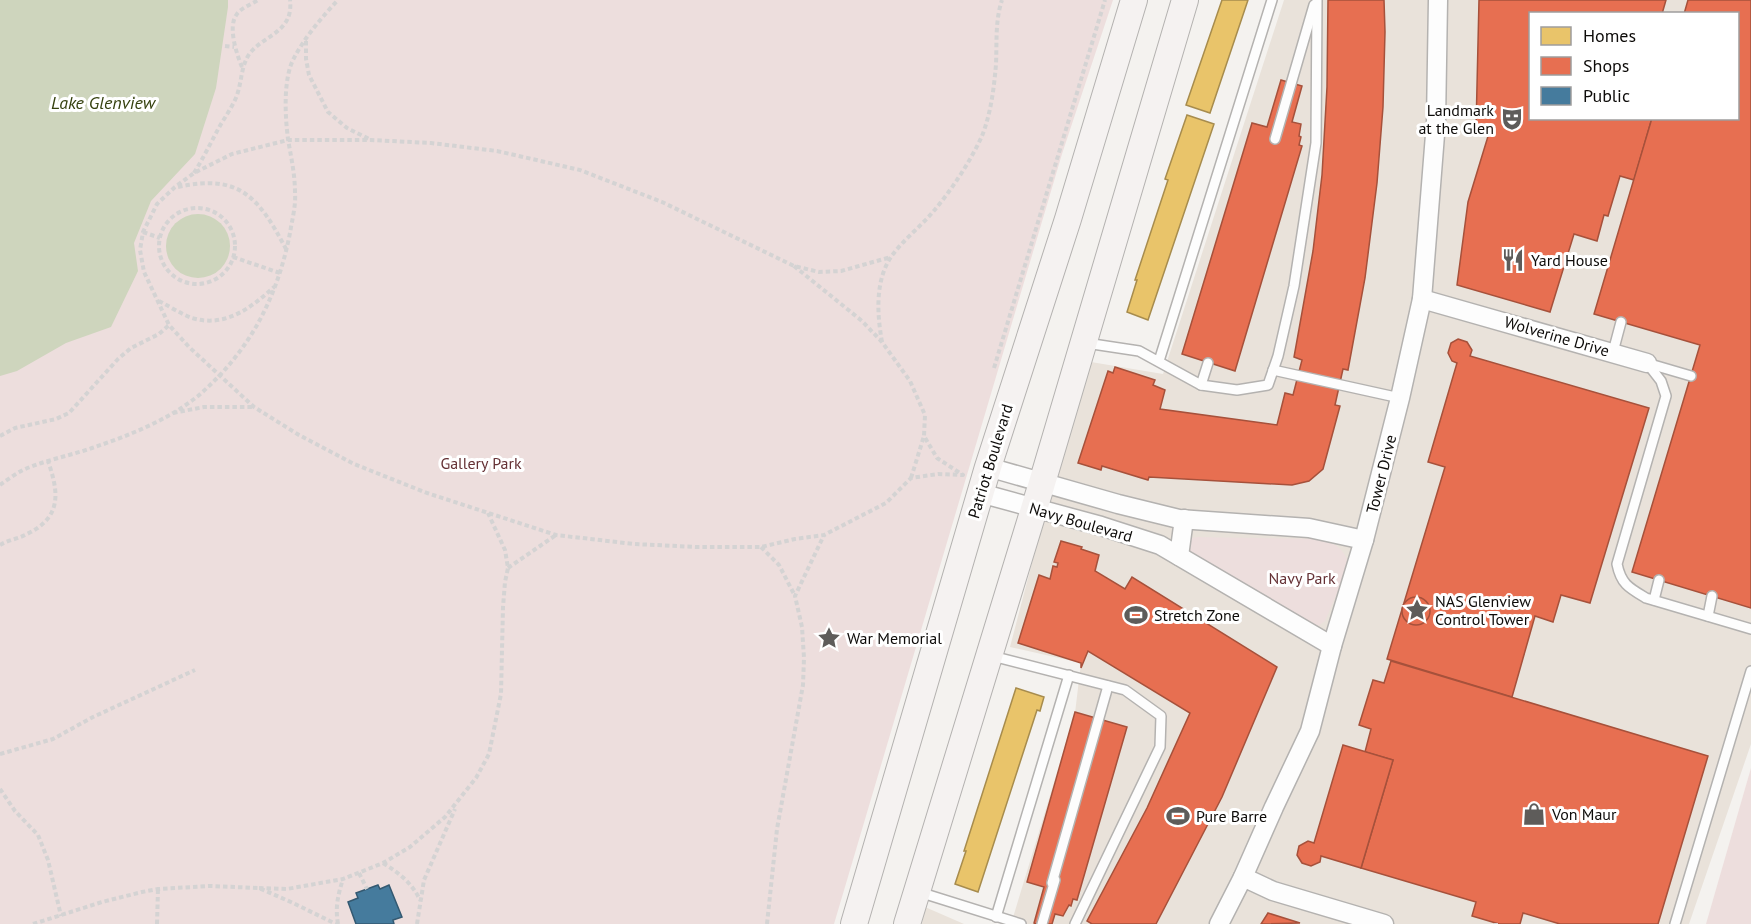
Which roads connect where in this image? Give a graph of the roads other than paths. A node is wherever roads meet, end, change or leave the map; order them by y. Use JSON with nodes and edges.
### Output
{"nodes":[{"id":1,"x":1134,"y":0,"type":"edge"},
{"id":2,"x":1185,"y":0,"type":"edge"},
{"id":3,"x":1272,"y":0,"type":"edge"},
{"id":4,"x":1316,"y":0,"type":"edge"},
{"id":5,"x":1438,"y":0,"type":"edge"},
{"id":6,"x":1275,"y":139,"type":"dead end"},
{"id":7,"x":1422,"y":299,"type":"junction"},
{"id":8,"x":1621,"y":322,"type":"dead end"},
{"id":9,"x":1084,"y":342,"type":"junction"},
{"id":10,"x":1613,"y":352,"type":"junction"},
{"id":11,"x":1159,"y":361,"type":"junction"},
{"id":12,"x":1208,"y":363,"type":"dead end"},
{"id":13,"x":1647,"y":363,"type":"junction"},
{"id":14,"x":1273,"y":370,"type":"junction"},
{"id":15,"x":1691,"y":375,"type":"dead end"},
{"id":16,"x":1201,"y":385,"type":"junction"},
{"id":17,"x":1400,"y":398,"type":"junction"},
{"id":18,"x":988,"y":467,"type":"junction"},
{"id":19,"x":1042,"y":483,"type":"junction"},
{"id":20,"x":980,"y":493,"type":"junction"},
{"id":21,"x":1034,"y":508,"type":"junction"},
{"id":22,"x":1184,"y":519,"type":"junction"},
{"id":23,"x":1364,"y":540,"type":"junction"},
{"id":24,"x":1179,"y":556,"type":"junction"},
{"id":25,"x":1659,"y":580,"type":"dead end"},
{"id":26,"x":1712,"y":596,"type":"dead end"},
{"id":27,"x":1654,"y":600,"type":"junction"},
{"id":28,"x":1707,"y":616,"type":"junction"},
{"id":29,"x":1751,"y":629,"type":"edge"},
{"id":30,"x":1332,"y":646,"type":"junction"},
{"id":31,"x":989,"y":655,"type":"junction"},
{"id":32,"x":1751,"y":671,"type":"edge"},
{"id":33,"x":1069,"y":675,"type":"junction"},
{"id":34,"x":1108,"y":686,"type":"junction"},
{"id":35,"x":1097,"y":735,"type":"dead end"},
{"id":36,"x":1243,"y":877,"type":"junction"},
{"id":37,"x":1052,"y":883,"type":"dead end"},
{"id":38,"x":917,"y":892,"type":"junction"},
{"id":39,"x":996,"y":917,"type":"junction"},
{"id":40,"x":1355,"y":920,"type":"edge"},
{"id":41,"x":854,"y":924,"type":"edge"},
{"id":42,"x":907,"y":924,"type":"edge"},
{"id":43,"x":1021,"y":924,"type":"edge"},
{"id":44,"x":1042,"y":924,"type":"edge"},
{"id":45,"x":1075,"y":924,"type":"edge"},
{"id":46,"x":1218,"y":924,"type":"edge"},
{"id":47,"x":1384,"y":924,"type":"edge"},
{"id":48,"x":1675,"y":924,"type":"edge"}],
"edges":[{"from":1,"to":18,"type":"main road","name":"Patriot Boulevard"},
{"from":2,"to":9,"type":"main road"},
{"from":3,"to":11,"type":"lane"},
{"from":4,"to":6,"type":"lane"},
{"from":4,"to":14,"type":"lane"},
{"from":5,"to":7,"type":"street","name":"Tower Drive"},
{"from":7,"to":10,"type":"street","name":"Wolverine Drive"},
{"from":7,"to":17,"type":"street","name":"Tower Drive"},
{"from":8,"to":10,"type":"lane"},
{"from":9,"to":11,"type":"lane"},
{"from":9,"to":19,"type":"main road"},
{"from":10,"to":13,"type":"street","name":"Wolverine Drive"},
{"from":11,"to":16,"type":"lane"},
{"from":12,"to":16,"type":"lane"},
{"from":13,"to":15,"type":"lane","name":"Wolverine Drive"},
{"from":13,"to":27,"type":"lane"},
{"from":14,"to":16,"type":"lane"},
{"from":14,"to":17,"type":"lane"},
{"from":17,"to":23,"type":"street","name":"Tower Drive"},
{"from":18,"to":19,"type":"street","name":"Navy Boulevard"},
{"from":18,"to":20,"type":"main road","name":"Patriot Boulevard"},
{"from":19,"to":21,"type":"main road"},
{"from":19,"to":22,"type":"street","name":"Navy Boulevard"},
{"from":20,"to":21,"type":"street","name":"Navy Boulevard"},
{"from":20,"to":41,"type":"main road","name":"Patriot Boulevard"},
{"from":21,"to":24,"type":"street","name":"Navy Boulevard"},
{"from":21,"to":31,"type":"main road"},
{"from":22,"to":23,"type":"street","name":"Navy Boulevard"},
{"from":22,"to":24,"type":"street"},
{"from":23,"to":30,"type":"street","name":"Tower Drive"},
{"from":24,"to":30,"type":"street","name":"Navy Boulevard"},
{"from":25,"to":27,"type":"lane"},
{"from":26,"to":28,"type":"lane"},
{"from":27,"to":28,"type":"lane"},
{"from":28,"to":29,"type":"lane"},
{"from":30,"to":36,"type":"street","name":"Tower Drive"},
{"from":31,"to":33,"type":"lane"},
{"from":31,"to":38,"type":"main road"},
{"from":32,"to":48,"type":"lane"},
{"from":33,"to":34,"type":"lane"},
{"from":33,"to":39,"type":"lane"},
{"from":34,"to":37,"type":"lane"},
{"from":34,"to":45,"type":"lane"},
{"from":35,"to":44,"type":"lane"},
{"from":36,"to":40,"type":"street"},
{"from":36,"to":46,"type":"street","name":"Tower Drive"},
{"from":38,"to":39,"type":"lane"},
{"from":38,"to":42,"type":"main road"},
{"from":39,"to":43,"type":"lane"},
{"from":40,"to":47,"type":"street"}]}
